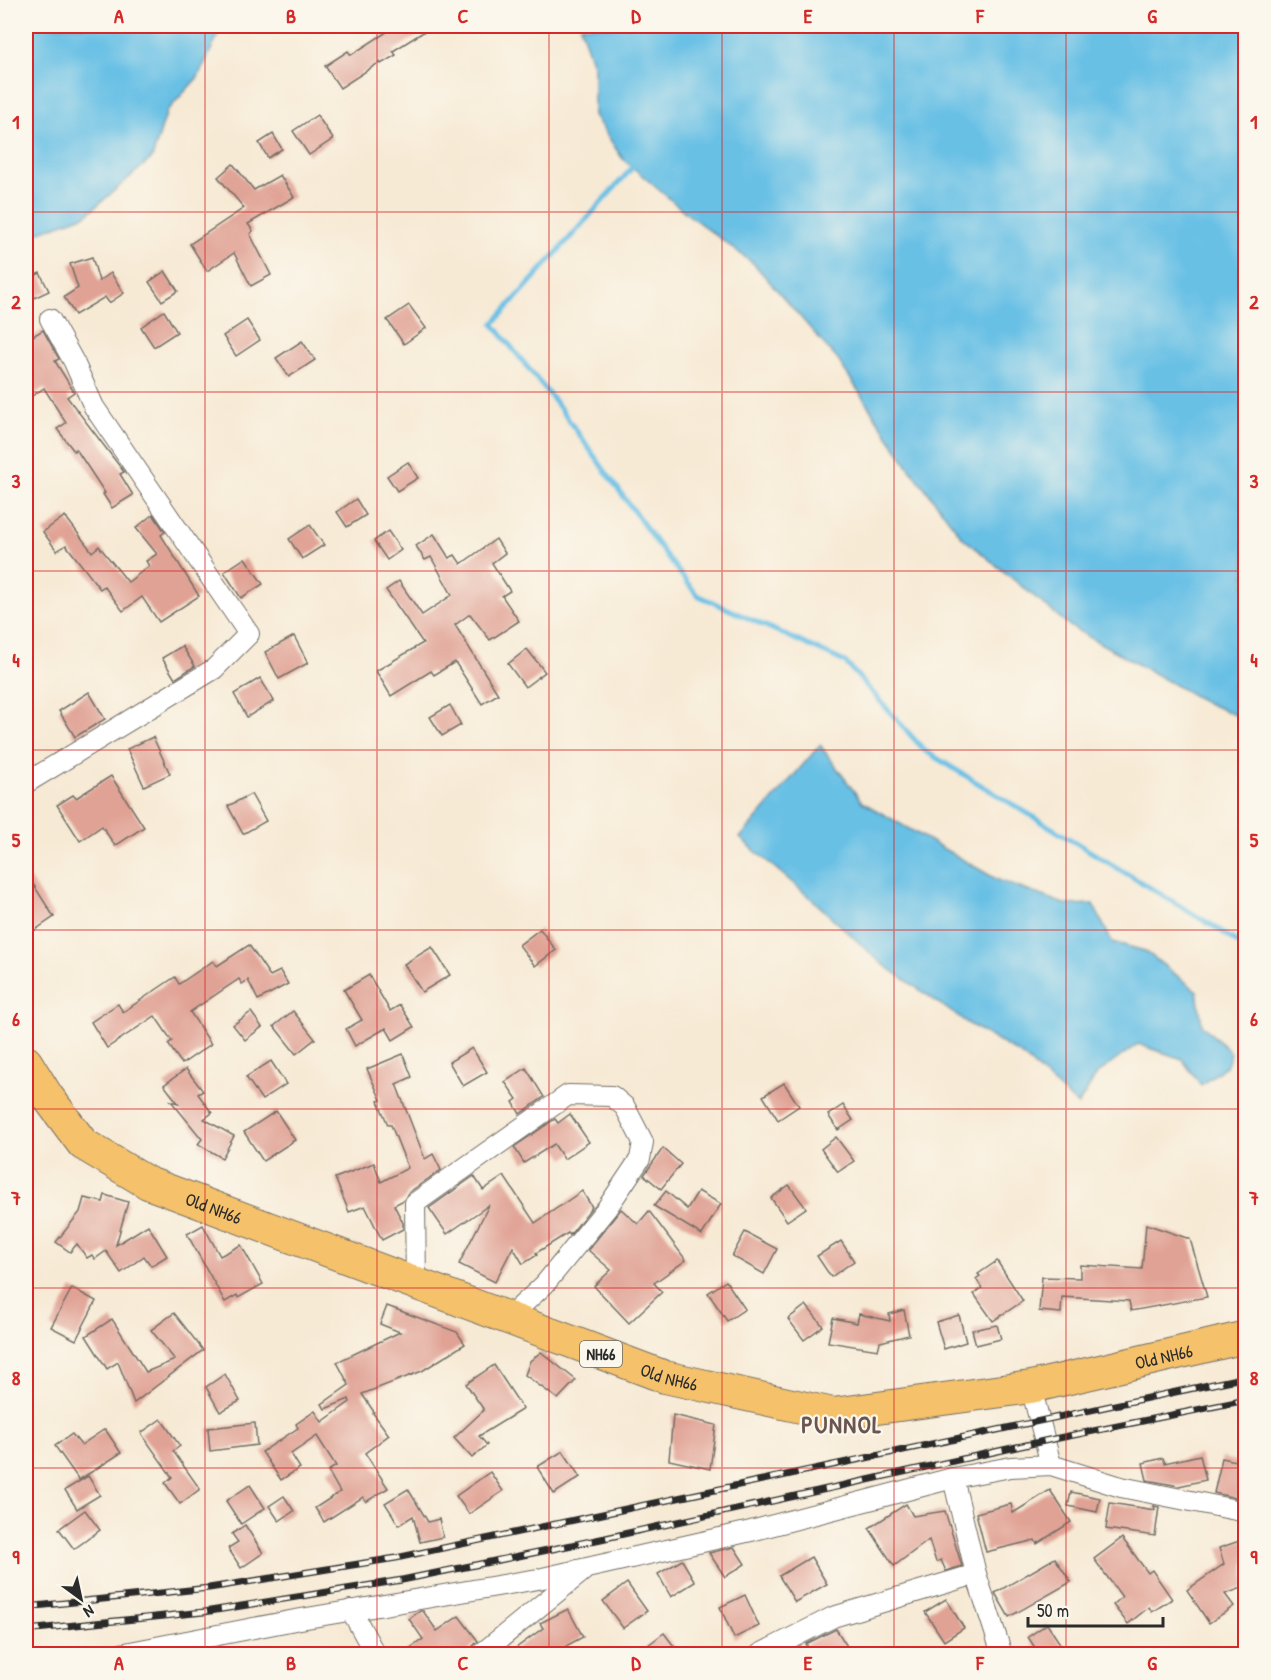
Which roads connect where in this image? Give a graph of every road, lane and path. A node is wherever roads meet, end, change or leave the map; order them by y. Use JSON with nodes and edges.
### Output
{"nodes":[{"id":1,"x":50,"y":319,"type":"dead end"},
{"id":2,"x":26,"y":783,"type":"edge"},
{"id":3,"x":26,"y":1062,"type":"edge"},
{"id":4,"x":416,"y":1284,"type":"junction"},
{"id":5,"x":507,"y":1319,"type":"junction"},
{"id":6,"x":1245,"y":1337,"type":"edge"},
{"id":7,"x":1031,"y":1387,"type":"junction"},
{"id":8,"x":1051,"y":1465,"type":"junction"},
{"id":9,"x":953,"y":1478,"type":"junction"},
{"id":10,"x":1245,"y":1512,"type":"edge"},
{"id":11,"x":587,"y":1568,"type":"junction"},
{"id":12,"x":976,"y":1574,"type":"junction"},
{"id":13,"x":351,"y":1610,"type":"junction"},
{"id":14,"x":120,"y":1654,"type":"edge"},
{"id":15,"x":375,"y":1654,"type":"edge"},
{"id":16,"x":481,"y":1654,"type":"edge"},
{"id":17,"x":760,"y":1654,"type":"edge"},
{"id":18,"x":1002,"y":1654,"type":"edge"}],
"edges":[{"from":1,"to":2,"type":"street"},
{"from":3,"to":4,"type":"main road","name":"Old NH66","number":"NH66"},
{"from":4,"to":5,"type":"main road","name":"Old NH66","number":"NH66"},
{"from":4,"to":5,"type":"street"},
{"from":5,"to":7,"type":"main road","name":"Old NH66","number":"NH66"},
{"from":6,"to":7,"type":"main road","name":"Old NH66","number":"NH66"},
{"from":7,"to":8,"type":"street"},
{"from":8,"to":9,"type":"street"},
{"from":8,"to":10,"type":"street"},
{"from":9,"to":11,"type":"street"},
{"from":9,"to":12,"type":"street"},
{"from":11,"to":13,"type":"street"},
{"from":11,"to":16,"type":"street"},
{"from":12,"to":17,"type":"street"},
{"from":12,"to":18,"type":"street"},
{"from":13,"to":14,"type":"street"},
{"from":13,"to":15,"type":"street"}]}
